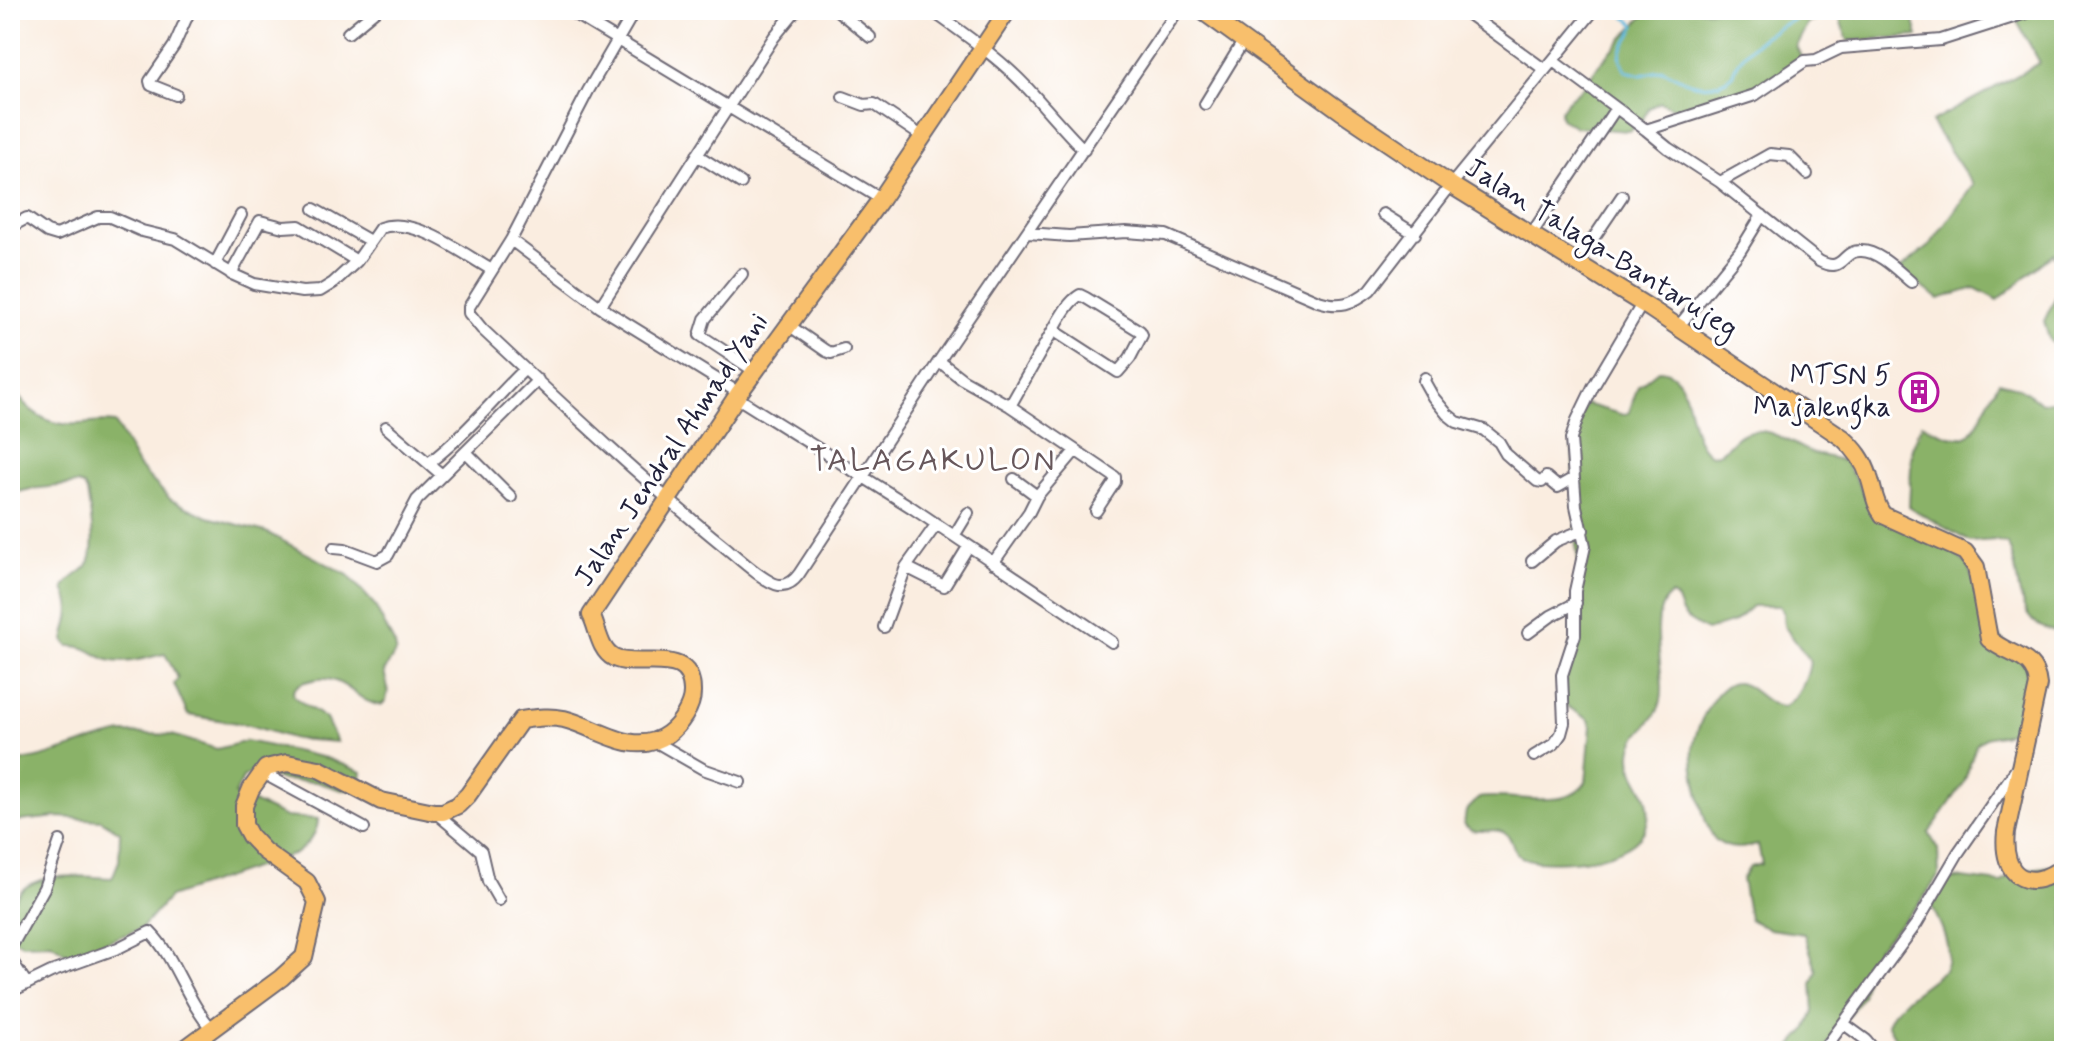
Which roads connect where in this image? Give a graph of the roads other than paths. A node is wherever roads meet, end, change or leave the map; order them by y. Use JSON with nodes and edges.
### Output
{"nodes":[{"id":1,"x":190,"y":10,"type":"edge"},
{"id":2,"x":376,"y":10,"type":"edge"},
{"id":3,"x":568,"y":10,"type":"edge"},
{"id":4,"x":635,"y":10,"type":"edge"},
{"id":5,"x":796,"y":10,"type":"edge"},
{"id":6,"x":837,"y":10,"type":"edge"},
{"id":7,"x":931,"y":10,"type":"edge"},
{"id":8,"x":1008,"y":10,"type":"edge"},
{"id":9,"x":1178,"y":10,"type":"edge"},
{"id":10,"x":1201,"y":10,"type":"edge"},
{"id":11,"x":1463,"y":10,"type":"edge"},
{"id":12,"x":1594,"y":10,"type":"edge"},
{"id":13,"x":2035,"y":10,"type":"edge"},
{"id":14,"x":348,"y":33,"type":"dead end"},
{"id":15,"x":870,"y":37,"type":"dead end"},
{"id":16,"x":617,"y":40,"type":"junction"},
{"id":17,"x":1244,"y":40,"type":"junction"},
{"id":18,"x":982,"y":47,"type":"junction"},
{"id":19,"x":1553,"y":61,"type":"junction"},
{"id":20,"x":1545,"y":70,"type":"junction"},
{"id":21,"x":176,"y":95,"type":"dead end"},
{"id":22,"x":843,"y":97,"type":"dead end"},
{"id":23,"x":1205,"y":104,"type":"dead end"},
{"id":24,"x":729,"y":108,"type":"junction"},
{"id":25,"x":1616,"y":108,"type":"junction"},
{"id":26,"x":1646,"y":130,"type":"junction"},
{"id":27,"x":923,"y":137,"type":"junction"},
{"id":28,"x":1084,"y":150,"type":"junction"},
{"id":29,"x":697,"y":155,"type":"junction"},
{"id":30,"x":1807,"y":174,"type":"dead end"},
{"id":31,"x":1720,"y":182,"type":"junction"},
{"id":32,"x":741,"y":183,"type":"dead end"},
{"id":33,"x":1451,"y":185,"type":"junction"},
{"id":34,"x":1622,"y":196,"type":"dead end"},
{"id":35,"x":881,"y":199,"type":"junction"},
{"id":36,"x":314,"y":209,"type":"dead end"},
{"id":37,"x":1383,"y":214,"type":"dead end"},
{"id":38,"x":241,"y":215,"type":"dead end"},
{"id":39,"x":1762,"y":215,"type":"junction"},
{"id":40,"x":10,"y":227,"type":"edge"},
{"id":41,"x":1028,"y":233,"type":"junction"},
{"id":42,"x":1415,"y":234,"type":"junction"},
{"id":43,"x":1530,"y":236,"type":"junction"},
{"id":44,"x":511,"y":240,"type":"junction"},
{"id":45,"x":370,"y":241,"type":"junction"},
{"id":46,"x":357,"y":261,"type":"junction"},
{"id":47,"x":215,"y":264,"type":"junction"},
{"id":48,"x":1576,"y":264,"type":"junction"},
{"id":49,"x":492,"y":270,"type":"junction"},
{"id":50,"x":231,"y":274,"type":"junction"},
{"id":51,"x":742,"y":274,"type":"dead end"},
{"id":52,"x":1911,"y":282,"type":"dead end"},
{"id":53,"x":1642,"y":304,"type":"junction"},
{"id":54,"x":600,"y":307,"type":"junction"},
{"id":55,"x":787,"y":324,"type":"junction"},
{"id":56,"x":1678,"y":327,"type":"junction"},
{"id":57,"x":1053,"y":330,"type":"junction"},
{"id":58,"x":844,"y":349,"type":"dead end"},
{"id":59,"x":939,"y":361,"type":"junction"},
{"id":60,"x":525,"y":369,"type":"junction"},
{"id":61,"x":756,"y":372,"type":"junction"},
{"id":62,"x":1425,"y":378,"type":"dead end"},
{"id":63,"x":538,"y":380,"type":"junction"},
{"id":64,"x":738,"y":395,"type":"junction"},
{"id":65,"x":1010,"y":406,"type":"junction"},
{"id":66,"x":386,"y":427,"type":"dead end"},
{"id":67,"x":1075,"y":451,"type":"junction"},
{"id":68,"x":466,"y":452,"type":"junction"},
{"id":69,"x":430,"y":462,"type":"junction"},
{"id":70,"x":442,"y":475,"type":"junction"},
{"id":71,"x":863,"y":478,"type":"junction"},
{"id":72,"x":1014,"y":479,"type":"dead end"},
{"id":73,"x":1572,"y":479,"type":"junction"},
{"id":74,"x":1037,"y":496,"type":"junction"},
{"id":75,"x":511,"y":497,"type":"dead end"},
{"id":76,"x":666,"y":500,"type":"junction"},
{"id":77,"x":1096,"y":511,"type":"dead end"},
{"id":78,"x":968,"y":513,"type":"dead end"},
{"id":79,"x":936,"y":525,"type":"junction"},
{"id":80,"x":1583,"y":530,"type":"junction"},
{"id":81,"x":954,"y":536,"type":"junction"},
{"id":82,"x":968,"y":547,"type":"junction"},
{"id":83,"x":334,"y":548,"type":"dead end"},
{"id":84,"x":1532,"y":561,"type":"dead end"},
{"id":85,"x":993,"y":563,"type":"junction"},
{"id":86,"x":906,"y":567,"type":"junction"},
{"id":87,"x":1576,"y":603,"type":"junction"},
{"id":88,"x":884,"y":627,"type":"dead end"},
{"id":89,"x":1528,"y":633,"type":"dead end"},
{"id":90,"x":1112,"y":642,"type":"dead end"},
{"id":91,"x":656,"y":742,"type":"junction"},
{"id":92,"x":1534,"y":756,"type":"dead end"},
{"id":93,"x":2021,"y":764,"type":"junction"},
{"id":94,"x":261,"y":772,"type":"junction"},
{"id":95,"x":740,"y":782,"type":"dead end"},
{"id":96,"x":434,"y":812,"type":"junction"},
{"id":97,"x":364,"y":828,"type":"dead end"},
{"id":98,"x":60,"y":841,"type":"dead end"},
{"id":99,"x":2064,"y":866,"type":"edge"},
{"id":100,"x":499,"y":900,"type":"dead end"},
{"id":101,"x":10,"y":949,"type":"edge"},
{"id":102,"x":10,"y":958,"type":"edge"},
{"id":103,"x":27,"y":984,"type":"junction"},
{"id":104,"x":10,"y":992,"type":"edge"},
{"id":105,"x":1844,"y":1024,"type":"junction"},
{"id":106,"x":211,"y":1028,"type":"junction"},
{"id":107,"x":182,"y":1051,"type":"edge"},
{"id":108,"x":1823,"y":1051,"type":"edge"},
{"id":109,"x":1875,"y":1051,"type":"edge"}],
"edges":[{"from":1,"to":21,"type":"street"},
{"from":2,"to":14,"type":"street"},
{"from":3,"to":16,"type":"street"},
{"from":4,"to":16,"type":"street"},
{"from":5,"to":24,"type":"street"},
{"from":6,"to":15,"type":"street"},
{"from":7,"to":18,"type":"street"},
{"from":8,"to":18,"type":"main road","name":"Jalan Jendral Ahmad Yani"},
{"from":9,"to":28,"type":"street"},
{"from":10,"to":17,"type":"main road","name":"Jalan Talaga-Bantarujeg"},
{"from":11,"to":20,"type":"street"},
{"from":12,"to":19,"type":"street"},
{"from":13,"to":26,"type":"street"},
{"from":16,"to":24,"type":"street"},
{"from":16,"to":44,"type":"street"},
{"from":17,"to":23,"type":"street"},
{"from":17,"to":33,"type":"main road","name":"Jalan Talaga-Bantarujeg"},
{"from":18,"to":27,"type":"main road","name":"Jalan Jendral Ahmad Yani"},
{"from":18,"to":28,"type":"street"},
{"from":19,"to":20,"type":"street"},
{"from":19,"to":25,"type":"street"},
{"from":20,"to":33,"type":"street"},
{"from":22,"to":27,"type":"street"},
{"from":24,"to":29,"type":"street"},
{"from":24,"to":35,"type":"street"},
{"from":25,"to":26,"type":"street"},
{"from":25,"to":43,"type":"street"},
{"from":26,"to":31,"type":"street"},
{"from":27,"to":35,"type":"main road","name":"Jalan Jendral Ahmad Yani"},
{"from":28,"to":41,"type":"street"},
{"from":29,"to":32,"type":"street"},
{"from":29,"to":54,"type":"street"},
{"from":30,"to":31,"type":"street"},
{"from":31,"to":39,"type":"street"},
{"from":33,"to":42,"type":"street"},
{"from":33,"to":43,"type":"main road","name":"Jalan Talaga-Bantarujeg"},
{"from":34,"to":48,"type":"street"},
{"from":35,"to":55,"type":"main road","name":"Jalan Jendral Ahmad Yani"},
{"from":36,"to":45,"type":"street"},
{"from":37,"to":42,"type":"street"},
{"from":38,"to":47,"type":"street"},
{"from":39,"to":52,"type":"street"},
{"from":39,"to":56,"type":"street"},
{"from":40,"to":47,"type":"street"},
{"from":41,"to":42,"type":"street"},
{"from":41,"to":59,"type":"street"},
{"from":43,"to":48,"type":"main road","name":"Jalan Talaga-Bantarujeg"},
{"from":44,"to":49,"type":"street"},
{"from":44,"to":54,"type":"street"},
{"from":45,"to":46,"type":"street"},
{"from":45,"to":49,"type":"street"},
{"from":46,"to":50,"type":"street"},
{"from":46,"to":50,"type":"street"},
{"from":47,"to":50,"type":"street"},
{"from":48,"to":53,"type":"main road","name":"Jalan Talaga-Bantarujeg"},
{"from":49,"to":60,"type":"street"},
{"from":51,"to":61,"type":"street"},
{"from":53,"to":56,"type":"main road","name":"Jalan Talaga-Bantarujeg"},
{"from":53,"to":73,"type":"street"},
{"from":54,"to":64,"type":"street"},
{"from":55,"to":58,"type":"street"},
{"from":55,"to":61,"type":"main road","name":"Jalan Jendral Ahmad Yani"},
{"from":56,"to":93,"type":"main road","name":"Jalan Talaga-Bantarujeg"},
{"from":57,"to":57,"type":"street"},
{"from":57,"to":65,"type":"street"},
{"from":59,"to":65,"type":"street"},
{"from":59,"to":71,"type":"street"},
{"from":60,"to":63,"type":"street"},
{"from":60,"to":69,"type":"street"},
{"from":61,"to":64,"type":"main road","name":"Jalan Jendral Ahmad Yani"},
{"from":62,"to":73,"type":"street"},
{"from":63,"to":68,"type":"street"},
{"from":63,"to":76,"type":"street"},
{"from":64,"to":71,"type":"street"},
{"from":64,"to":76,"type":"main road","name":"Jalan Jendral Ahmad Yani"},
{"from":65,"to":67,"type":"street"},
{"from":66,"to":69,"type":"street"},
{"from":67,"to":74,"type":"street"},
{"from":67,"to":77,"type":"street"},
{"from":68,"to":70,"type":"street"},
{"from":68,"to":75,"type":"street"},
{"from":69,"to":70,"type":"street"},
{"from":70,"to":83,"type":"street"},
{"from":71,"to":76,"type":"street"},
{"from":71,"to":79,"type":"street"},
{"from":72,"to":74,"type":"street"},
{"from":73,"to":80,"type":"street"},
{"from":74,"to":85,"type":"street"},
{"from":76,"to":91,"type":"main road","name":"Jalan Jendral Ahmad Yani"},
{"from":78,"to":81,"type":"street"},
{"from":79,"to":81,"type":"street"},
{"from":79,"to":86,"type":"street"},
{"from":80,"to":84,"type":"street"},
{"from":80,"to":87,"type":"street"},
{"from":81,"to":82,"type":"street"},
{"from":82,"to":85,"type":"street"},
{"from":82,"to":86,"type":"street"},
{"from":85,"to":90,"type":"street"},
{"from":86,"to":88,"type":"street"},
{"from":87,"to":89,"type":"street"},
{"from":87,"to":92,"type":"street"},
{"from":91,"to":95,"type":"street"},
{"from":91,"to":96,"type":"main road"},
{"from":93,"to":99,"type":"main road","name":"Jalan Talaga-Bantarujeg"},
{"from":93,"to":105,"type":"street"},
{"from":94,"to":96,"type":"main road"},
{"from":94,"to":97,"type":"street"},
{"from":94,"to":106,"type":"main road"},
{"from":96,"to":100,"type":"street"},
{"from":98,"to":101,"type":"street"},
{"from":102,"to":103,"type":"street"},
{"from":103,"to":104,"type":"street"},
{"from":103,"to":106,"type":"street"},
{"from":105,"to":108,"type":"street"},
{"from":105,"to":109,"type":"street"},
{"from":106,"to":107,"type":"main road"}]}
